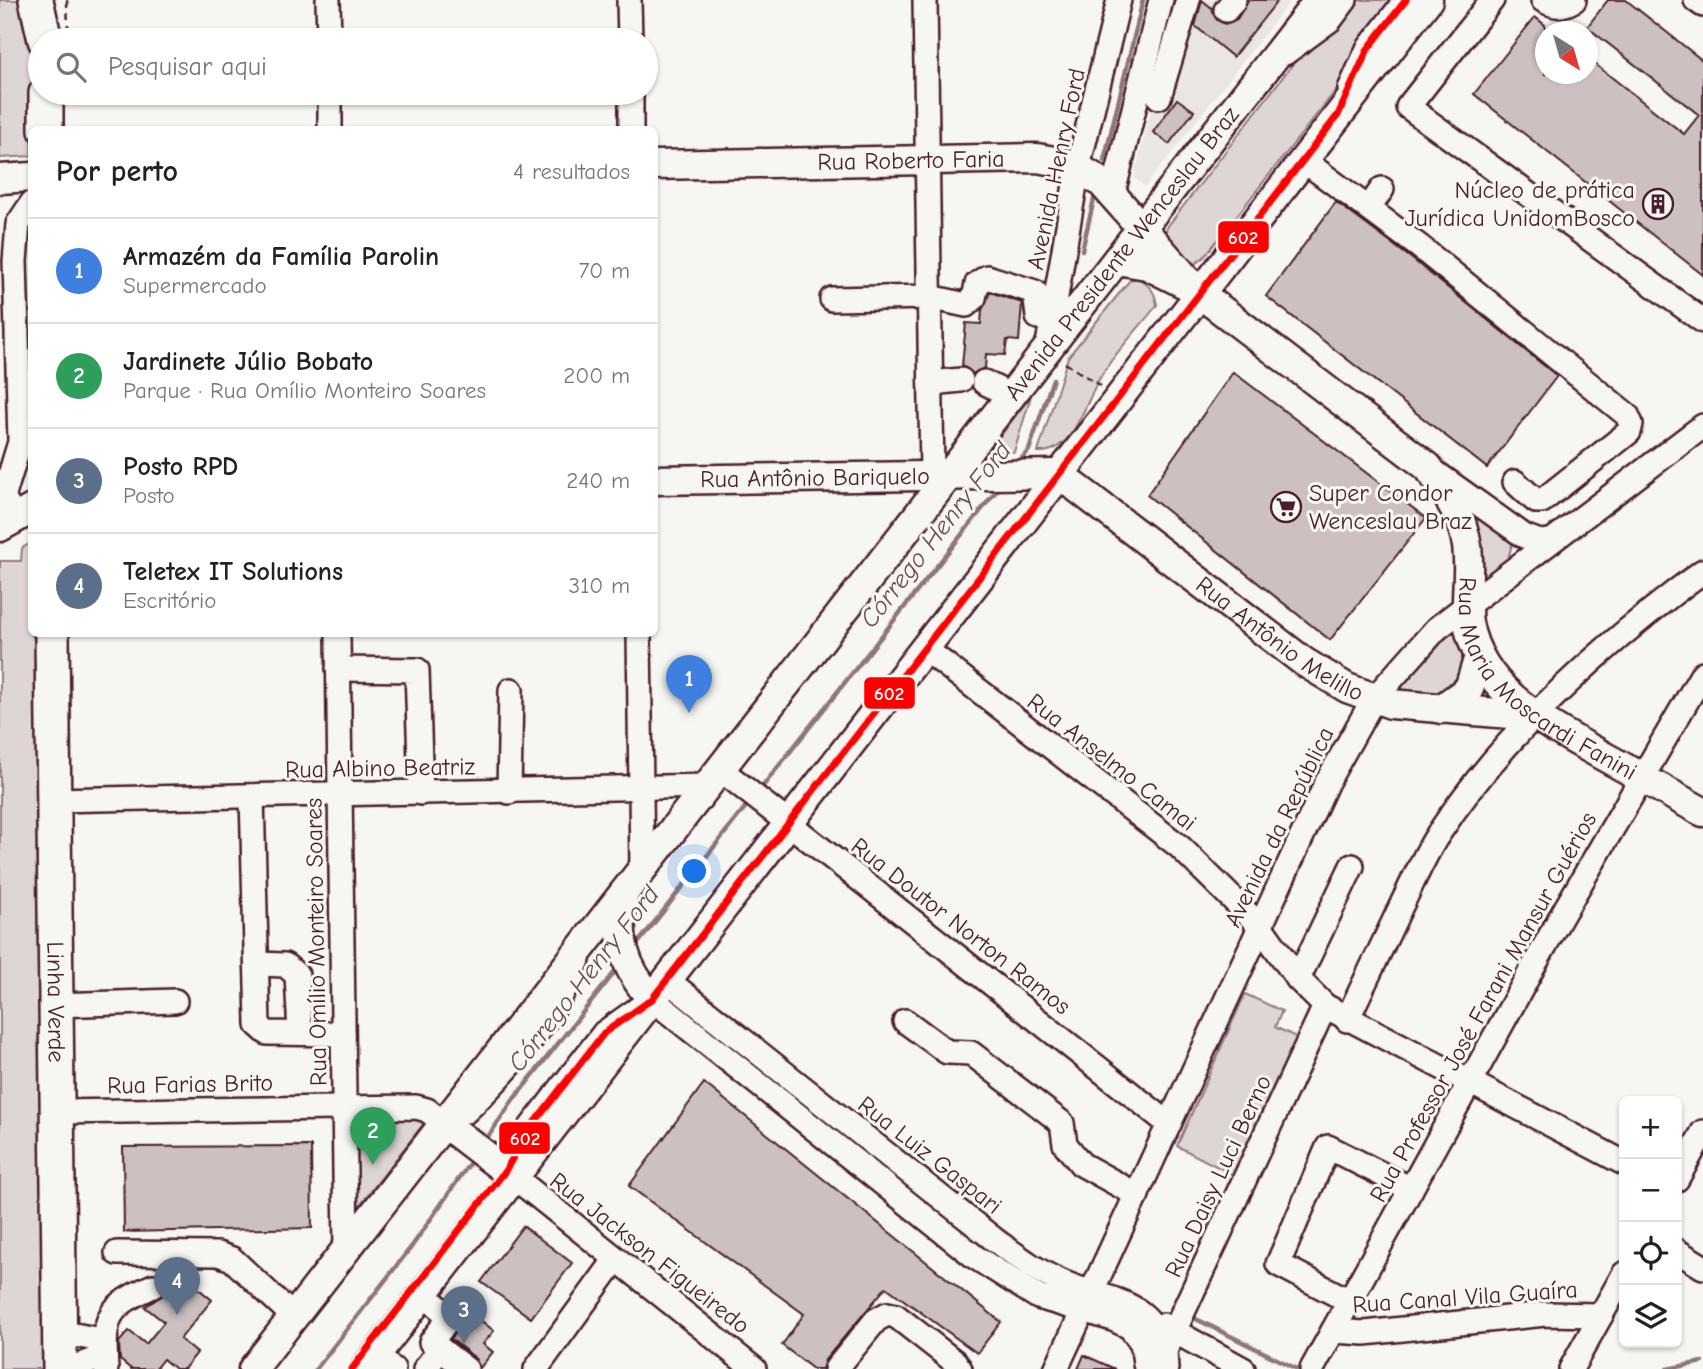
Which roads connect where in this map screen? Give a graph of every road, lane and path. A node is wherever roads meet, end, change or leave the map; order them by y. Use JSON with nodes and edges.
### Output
{"nodes":[{"id":1,"x":36,"y":0,"type":"edge"},
{"id":2,"x":45,"y":0,"type":"edge"},
{"id":3,"x":67,"y":0,"type":"edge"},
{"id":4,"x":328,"y":0,"type":"edge"},
{"id":5,"x":629,"y":0,"type":"edge"},
{"id":6,"x":925,"y":0,"type":"edge"},
{"id":7,"x":1119,"y":0,"type":"edge"},
{"id":8,"x":1161,"y":0,"type":"edge"},
{"id":9,"x":1188,"y":0,"type":"edge"},
{"id":10,"x":1320,"y":0,"type":"edge"},
{"id":11,"x":1345,"y":0,"type":"edge"},
{"id":12,"x":1406,"y":0,"type":"edge"},
{"id":13,"x":1428,"y":0,"type":"edge"},
{"id":14,"x":1492,"y":0,"type":"edge"},
{"id":15,"x":1543,"y":0,"type":"edge"},
{"id":16,"x":1574,"y":0,"type":"edge"},
{"id":17,"x":1696,"y":0,"type":"edge"},
{"id":18,"x":1703,"y":5,"type":"edge"},
{"id":19,"x":42,"y":28,"type":"edge"},
{"id":20,"x":45,"y":28,"type":"edge"},
{"id":21,"x":68,"y":28,"type":"edge"},
{"id":22,"x":329,"y":28,"type":"edge"},
{"id":23,"x":630,"y":28,"type":"edge"},
{"id":24,"x":1268,"y":66,"type":"junction"},
{"id":25,"x":1160,"y":97,"type":"dead end"},
{"id":26,"x":46,"y":105,"type":"edge"},
{"id":27,"x":330,"y":105,"type":"edge"},
{"id":28,"x":631,"y":105,"type":"edge"},
{"id":29,"x":1338,"y":114,"type":"junction"},
{"id":30,"x":46,"y":126,"type":"edge"},
{"id":31,"x":330,"y":126,"type":"edge"},
{"id":32,"x":631,"y":126,"type":"edge"},
{"id":33,"x":928,"y":160,"type":"junction"},
{"id":34,"x":1303,"y":160,"type":"junction"},
{"id":35,"x":658,"y":165,"type":"edge"},
{"id":36,"x":1078,"y":167,"type":"junction"},
{"id":37,"x":28,"y":177,"type":"edge"},
{"id":38,"x":0,"y":179,"type":"edge"},
{"id":39,"x":1113,"y":193,"type":"junction"},
{"id":40,"x":28,"y":209,"type":"edge"},
{"id":41,"x":1143,"y":227,"type":"junction"},
{"id":42,"x":0,"y":240,"type":"edge"},
{"id":43,"x":1117,"y":260,"type":"junction"},
{"id":44,"x":15,"y":261,"type":"junction"},
{"id":45,"x":1199,"y":293,"type":"junction"},
{"id":46,"x":930,"y":297,"type":"junction"},
{"id":47,"x":832,"y":299,"type":"dead end"},
{"id":48,"x":1052,"y":320,"type":"junction"},
{"id":49,"x":1703,"y":321,"type":"edge"},
{"id":50,"x":1046,"y":350,"type":"junction"},
{"id":51,"x":961,"y":380,"type":"dead end"},
{"id":52,"x":984,"y":382,"type":"dead end"},
{"id":53,"x":931,"y":383,"type":"junction"},
{"id":54,"x":1011,"y":396,"type":"junction"},
{"id":55,"x":1118,"y":397,"type":"junction"},
{"id":56,"x":1703,"y":426,"type":"edge"},
{"id":57,"x":7,"y":464,"type":"edge"},
{"id":58,"x":1428,"y":467,"type":"junction"},
{"id":59,"x":1047,"y":474,"type":"junction"},
{"id":60,"x":952,"y":475,"type":"junction"},
{"id":61,"x":658,"y":480,"type":"edge"},
{"id":62,"x":1515,"y":482,"type":"dead end"},
{"id":63,"x":18,"y":517,"type":"edge"},
{"id":64,"x":1524,"y":536,"type":"junction"},
{"id":65,"x":1551,"y":541,"type":"junction"},
{"id":66,"x":1515,"y":568,"type":"junction"},
{"id":67,"x":1703,"y":571,"type":"edge"},
{"id":68,"x":1467,"y":604,"type":"junction"},
{"id":69,"x":52,"y":637,"type":"edge"},
{"id":70,"x":338,"y":637,"type":"edge"},
{"id":71,"x":639,"y":637,"type":"edge"},
{"id":72,"x":924,"y":648,"type":"junction"},
{"id":73,"x":1479,"y":656,"type":"junction"},
{"id":74,"x":338,"y":669,"type":"junction"},
{"id":75,"x":1703,"y":673,"type":"edge"},
{"id":76,"x":510,"y":690,"type":"dead end"},
{"id":77,"x":1373,"y":700,"type":"junction"},
{"id":78,"x":1441,"y":709,"type":"junction"},
{"id":79,"x":1534,"y":716,"type":"junction"},
{"id":80,"x":1640,"y":777,"type":"junction"},
{"id":81,"x":722,"y":780,"type":"junction"},
{"id":82,"x":641,"y":789,"type":"junction"},
{"id":83,"x":509,"y":792,"type":"junction"},
{"id":84,"x":421,"y":793,"type":"junction"},
{"id":85,"x":340,"y":795,"type":"junction"},
{"id":86,"x":252,"y":796,"type":"junction"},
{"id":87,"x":53,"y":800,"type":"junction"},
{"id":88,"x":1703,"y":813,"type":"edge"},
{"id":89,"x":783,"y":818,"type":"junction"},
{"id":90,"x":1352,"y":866,"type":"dead end"},
{"id":91,"x":642,"y":870,"type":"junction"},
{"id":92,"x":621,"y":905,"type":"junction"},
{"id":93,"x":1260,"y":926,"type":"junction"},
{"id":94,"x":257,"y":964,"type":"junction"},
{"id":95,"x":1298,"y":979,"type":"junction"},
{"id":96,"x":655,"y":990,"type":"junction"},
{"id":97,"x":175,"y":1001,"type":"dead end"},
{"id":98,"x":56,"y":1004,"type":"junction"},
{"id":99,"x":1325,"y":1006,"type":"junction"},
{"id":100,"x":1347,"y":1020,"type":"junction"},
{"id":101,"x":905,"y":1021,"type":"dead end"},
{"id":102,"x":300,"y":1033,"type":"junction"},
{"id":103,"x":343,"y":1034,"type":"junction"},
{"id":104,"x":1469,"y":1084,"type":"junction"},
{"id":105,"x":344,"y":1108,"type":"junction"},
{"id":106,"x":57,"y":1112,"type":"junction"},
{"id":107,"x":1169,"y":1124,"type":"junction"},
{"id":108,"x":451,"y":1128,"type":"junction"},
{"id":109,"x":1703,"y":1132,"type":"edge"},
{"id":110,"x":1619,"y":1160,"type":"edge"},
{"id":111,"x":1682,"y":1170,"type":"edge"},
{"id":112,"x":507,"y":1172,"type":"junction"},
{"id":113,"x":1411,"y":1189,"type":"junction"},
{"id":114,"x":1137,"y":1195,"type":"junction"},
{"id":115,"x":346,"y":1250,"type":"junction"},
{"id":116,"x":117,"y":1253,"type":"dead end"},
{"id":117,"x":1682,"y":1254,"type":"edge"},
{"id":118,"x":616,"y":1259,"type":"junction"},
{"id":119,"x":1703,"y":1267,"type":"edge"},
{"id":120,"x":1619,"y":1282,"type":"edge"},
{"id":121,"x":153,"y":1286,"type":"dead end"},
{"id":122,"x":423,"y":1294,"type":"junction"},
{"id":123,"x":1349,"y":1301,"type":"junction"},
{"id":124,"x":1088,"y":1302,"type":"junction"},
{"id":125,"x":1601,"y":1315,"type":"junction"},
{"id":126,"x":294,"y":1317,"type":"junction"},
{"id":127,"x":403,"y":1320,"type":"junction"},
{"id":128,"x":1333,"y":1331,"type":"junction"},
{"id":129,"x":60,"y":1332,"type":"junction"},
{"id":130,"x":435,"y":1346,"type":"junction"},
{"id":131,"x":106,"y":1355,"type":"edge"},
{"id":132,"x":1159,"y":1355,"type":"edge"},
{"id":133,"x":372,"y":1366,"type":"edge"},
{"id":134,"x":60,"y":1369,"type":"edge"},
{"id":135,"x":74,"y":1369,"type":"edge"},
{"id":136,"x":253,"y":1369,"type":"edge"},
{"id":137,"x":264,"y":1369,"type":"edge"},
{"id":138,"x":425,"y":1369,"type":"edge"},
{"id":139,"x":466,"y":1369,"type":"edge"},
{"id":140,"x":536,"y":1369,"type":"edge"},
{"id":141,"x":754,"y":1369,"type":"edge"},
{"id":142,"x":836,"y":1369,"type":"edge"},
{"id":143,"x":960,"y":1369,"type":"edge"},
{"id":144,"x":1056,"y":1369,"type":"edge"},
{"id":145,"x":1243,"y":1369,"type":"edge"},
{"id":146,"x":1312,"y":1369,"type":"edge"},
{"id":147,"x":1571,"y":1369,"type":"edge"}],
"edges":[{"from":1,"to":19,"type":"highway"},
{"from":2,"to":20,"type":"main road"},
{"from":3,"to":21,"type":"path"},
{"from":4,"to":22,"type":"street"},
{"from":5,"to":23,"type":"street"},
{"from":6,"to":33,"type":"street"},
{"from":7,"to":36,"type":"street","name":"Avenida Henry Ford"},
{"from":8,"to":39,"type":"street"},
{"from":9,"to":25,"type":"street"},
{"from":10,"to":24,"type":"main road","name":"Avenida Presidente Wenceslau Braz"},
{"from":11,"to":24,"type":"street"},
{"from":12,"to":29,"type":"street"},
{"from":13,"to":29,"type":"main road"},
{"from":14,"to":49,"type":"street"},
{"from":15,"to":16,"type":"street"},
{"from":17,"to":18,"type":"street"},
{"from":24,"to":41,"type":"main road","name":"Avenida Presidente Wenceslau Braz"},
{"from":26,"to":30,"type":"highway"},
{"from":27,"to":31,"type":"street"},
{"from":28,"to":32,"type":"street"},
{"from":29,"to":34,"type":"main road"},
{"from":33,"to":35,"type":"main road","name":"Rua Roberto Faria"},
{"from":33,"to":36,"type":"main road","name":"Rua Roberto Faria"},
{"from":33,"to":46,"type":"street"},
{"from":34,"to":45,"type":"main road"},
{"from":34,"to":62,"type":"street"},
{"from":36,"to":39,"type":"main road","name":"Rua Roberto Faria"},
{"from":36,"to":48,"type":"street","name":"Avenida Henry Ford"},
{"from":37,"to":38,"type":"main road"},
{"from":39,"to":41,"type":"main road","name":"Rua Roberto Faria"},
{"from":40,"to":44,"type":"street"},
{"from":41,"to":43,"type":"main road","name":"Avenida Presidente Wenceslau Braz"},
{"from":41,"to":45,"type":"main road","name":"Rua Roberto Faria"},
{"from":42,"to":44,"type":"street"},
{"from":43,"to":45,"type":"main road"},
{"from":43,"to":50,"type":"main road","name":"Avenida Presidente Wenceslau Braz"},
{"from":44,"to":57,"type":"street"},
{"from":45,"to":55,"type":"main road"},
{"from":45,"to":58,"type":"main road","name":"Rua Maria Moscardi Fanini"},
{"from":46,"to":47,"type":"street"},
{"from":46,"to":48,"type":"street"},
{"from":46,"to":53,"type":"street"},
{"from":48,"to":50,"type":"street","name":"Avenida Henry Ford"},
{"from":50,"to":54,"type":"main road","name":"Avenida Presidente Wenceslau Braz"},
{"from":50,"to":55,"type":"path"},
{"from":51,"to":53,"type":"street"},
{"from":52,"to":54,"type":"street"},
{"from":53,"to":60,"type":"street"},
{"from":54,"to":60,"type":"main road","name":"Avenida Presidente Wenceslau Braz"},
{"from":55,"to":59,"type":"main road"},
{"from":56,"to":65,"type":"street","name":"Avenida da República"},
{"from":57,"to":63,"type":"street"},
{"from":58,"to":64,"type":"street"},
{"from":58,"to":68,"type":"main road","name":"Rua Maria Moscardi Fanini"},
{"from":59,"to":60,"type":"main road","name":"Rua Antônio Bariquelo"},
{"from":59,"to":72,"type":"main road"},
{"from":59,"to":77,"type":"main road","name":"Rua Antônio Melillo"},
{"from":60,"to":61,"type":"main road","name":"Rua Antônio Bariquelo"},
{"from":60,"to":81,"type":"main road","name":"Avenida Presidente Wenceslau Braz"},
{"from":64,"to":65,"type":"street"},
{"from":64,"to":66,"type":"street"},
{"from":65,"to":66,"type":"street","name":"Avenida da República"},
{"from":66,"to":68,"type":"street","name":"Avenida da República"},
{"from":67,"to":79,"type":"street"},
{"from":68,"to":73,"type":"main road","name":"Rua Maria Moscardi Fanini"},
{"from":68,"to":77,"type":"street","name":"Avenida da República"},
{"from":69,"to":87,"type":"highway","name":"Linha Verde"},
{"from":70,"to":74,"type":"street","name":"Rua Omílio Monteiro Soares"},
{"from":71,"to":82,"type":"street"},
{"from":72,"to":89,"type":"main road"},
{"from":72,"to":93,"type":"street","name":"Rua Anselmo Camai"},
{"from":73,"to":78,"type":"main road"},
{"from":73,"to":79,"type":"main road","name":"Rua Maria Moscardi Fanini"},
{"from":74,"to":84,"type":"street"},
{"from":74,"to":85,"type":"street","name":"Rua Omílio Monteiro Soares"},
{"from":75,"to":80,"type":"street","name":"Rua Professor José Farani Mansur Guérios"},
{"from":76,"to":83,"type":"street"},
{"from":77,"to":78,"type":"main road","name":"Rua Antônio Melillo"},
{"from":77,"to":93,"type":"street","name":"Avenida da República"},
{"from":78,"to":79,"type":"main road","name":"Rua Antônio Melillo"},
{"from":79,"to":80,"type":"main road","name":"Rua Maria Moscardi Fanini"},
{"from":79,"to":100,"type":"street"},
{"from":80,"to":88,"type":"main road","name":"Rua Maria Moscardi Fanini"},
{"from":80,"to":104,"type":"street","name":"Rua Professor José Farani Mansur Guérios"},
{"from":81,"to":82,"type":"street","name":"Rua Albino Beatriz"},
{"from":81,"to":89,"type":"street","name":"Rua Doutor Norton Ramos"},
{"from":81,"to":91,"type":"main road","name":"Avenida Presidente Wenceslau Braz"},
{"from":82,"to":83,"type":"street","name":"Rua Albino Beatriz"},
{"from":82,"to":91,"type":"street"},
{"from":83,"to":84,"type":"street","name":"Rua Albino Beatriz"},
{"from":84,"to":85,"type":"street","name":"Rua Albino Beatriz"},
{"from":85,"to":86,"type":"street","name":"Rua Albino Beatriz"},
{"from":85,"to":103,"type":"street","name":"Rua Omílio Monteiro Soares"},
{"from":86,"to":87,"type":"street","name":"Rua Albino Beatriz"},
{"from":86,"to":94,"type":"street"},
{"from":87,"to":98,"type":"highway","name":"Linha Verde"},
{"from":89,"to":96,"type":"main road"},
{"from":89,"to":107,"type":"street","name":"Rua Doutor Norton Ramos"},
{"from":90,"to":95,"type":"street"},
{"from":91,"to":92,"type":"main road","name":"Avenida Presidente Wenceslau Braz"},
{"from":92,"to":96,"type":"main road"},
{"from":92,"to":108,"type":"main road","name":"Avenida Presidente Wenceslau Braz"},
{"from":93,"to":95,"type":"street","name":"Rua Anselmo Camai"},
{"from":93,"to":107,"type":"street","name":"Avenida da República"},
{"from":94,"to":102,"type":"street"},
{"from":94,"to":102,"type":"street"},
{"from":95,"to":99,"type":"street","name":"Rua Anselmo Camai"},
{"from":96,"to":112,"type":"main road"},
{"from":96,"to":124,"type":"street","name":"Rua Luiz Gaspari"},
{"from":97,"to":98,"type":"street"},
{"from":98,"to":106,"type":"highway","name":"Linha Verde"},
{"from":99,"to":100,"type":"street","name":"Rua Anselmo Camai"},
{"from":99,"to":132,"type":"street","name":"Rua Daisy Luci Berno"},
{"from":100,"to":104,"type":"street","name":"Rua Anselmo Camai"},
{"from":101,"to":114,"type":"street"},
{"from":102,"to":103,"type":"street"},
{"from":103,"to":105,"type":"street","name":"Rua Omílio Monteiro Soares"},
{"from":104,"to":110,"type":"street","name":"Rua Anselmo Camai"},
{"from":104,"to":113,"type":"street","name":"Rua Professor José Farani Mansur Guérios"},
{"from":105,"to":106,"type":"street","name":"Rua Farias Brito"},
{"from":105,"to":108,"type":"street","name":"Rua Farias Brito"},
{"from":105,"to":115,"type":"street","name":"Rua Omílio Monteiro Soares"},
{"from":106,"to":129,"type":"highway","name":"Linha Verde"},
{"from":107,"to":114,"type":"street","name":"Avenida da República"},
{"from":108,"to":112,"type":"main road"},
{"from":108,"to":115,"type":"main road","name":"Avenida Presidente Wenceslau Braz"},
{"from":108,"to":137,"type":"street"},
{"from":109,"to":111,"type":"street"},
{"from":112,"to":118,"type":"street","name":"Rua Jackson Figueiredo"},
{"from":112,"to":122,"type":"main road"},
{"from":112,"to":133,"type":"street"},
{"from":113,"to":123,"type":"street","name":"Rua Professor José Farani Mansur Guérios"},
{"from":113,"to":123,"type":"street"},
{"from":114,"to":124,"type":"street","name":"Avenida da República"},
{"from":115,"to":126,"type":"main road","name":"Avenida Presidente Wenceslau Braz"},
{"from":116,"to":126,"type":"street"},
{"from":117,"to":119,"type":"street"},
{"from":118,"to":140,"type":"street"},
{"from":118,"to":141,"type":"street","name":"Rua Jackson Figueiredo"},
{"from":120,"to":125,"type":"street"},
{"from":121,"to":131,"type":"street"},
{"from":122,"to":127,"type":"main road"},
{"from":122,"to":130,"type":"street"},
{"from":123,"to":128,"type":"street","name":"Rua Professor José Farani Mansur Guérios"},
{"from":124,"to":132,"type":"street","name":"Rua Luiz Gaspari"},
{"from":124,"to":132,"type":"street","name":"Rua Luiz Gaspari"},
{"from":124,"to":144,"type":"street","name":"Avenida da República"},
{"from":125,"to":128,"type":"street","name":"Rua Canal Vila Guaíra"},
{"from":125,"to":147,"type":"street"},
{"from":126,"to":136,"type":"main road","name":"Avenida Presidente Wenceslau Braz"},
{"from":127,"to":130,"type":"street"},
{"from":127,"to":133,"type":"main road"},
{"from":128,"to":146,"type":"street","name":"Rua Professor José Farani Mansur Guérios"},
{"from":129,"to":131,"type":"street"},
{"from":129,"to":134,"type":"highway","name":"Linha Verde"},
{"from":130,"to":138,"type":"street"},
{"from":130,"to":139,"type":"street"},
{"from":131,"to":135,"type":"street"},
{"from":132,"to":145,"type":"street","name":"Rua Luiz Gaspari"},
{"from":142,"to":143,"type":"street"}]}
